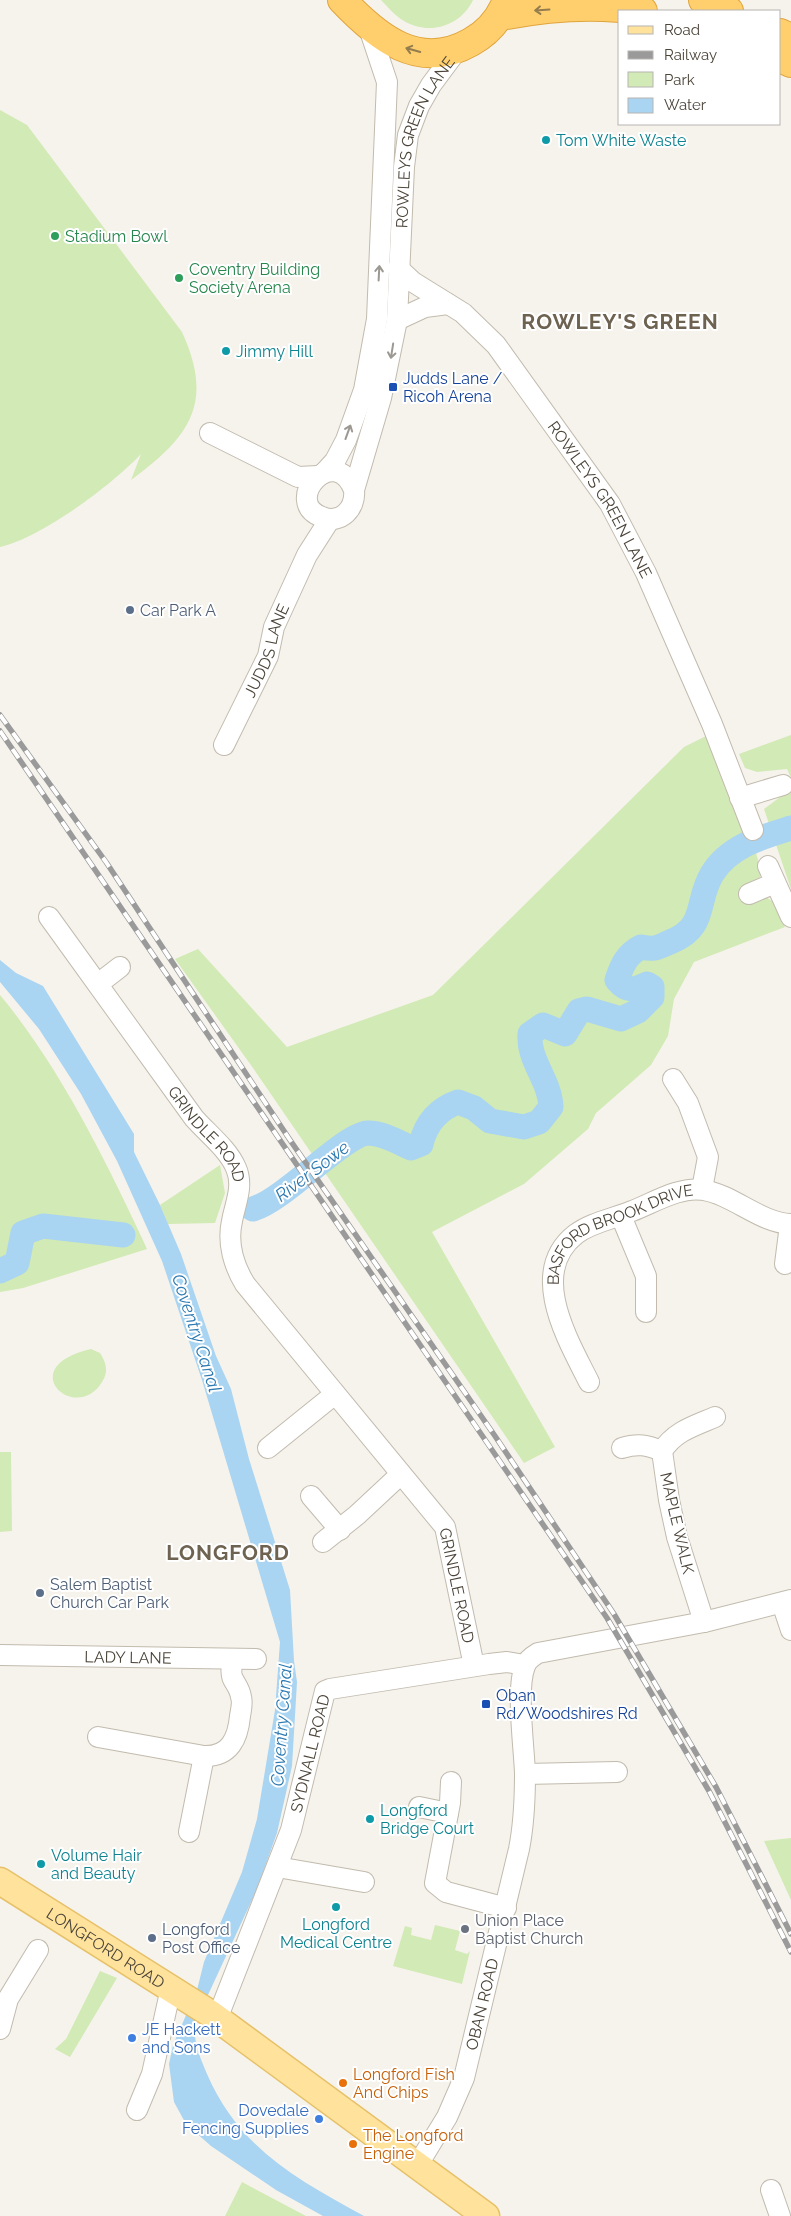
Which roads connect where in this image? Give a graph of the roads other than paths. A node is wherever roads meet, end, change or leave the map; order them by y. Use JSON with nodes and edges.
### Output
{"nodes":[{"id":1,"x":342,"y":0,"type":"edge"},
{"id":2,"x":703,"y":0,"type":"edge"},
{"id":3,"x":504,"y":8,"type":"edge"},
{"id":4,"x":637,"y":10,"type":"edge"},
{"id":5,"x":727,"y":10,"type":"edge"},
{"id":6,"x":369,"y":28,"type":"junction"},
{"id":7,"x":457,"y":50,"type":"junction"},
{"id":8,"x":398,"y":268,"type":"junction"},
{"id":9,"x":448,"y":304,"type":"junction"},
{"id":10,"x":397,"y":320,"type":"junction"},
{"id":11,"x":210,"y":433,"type":"dead end"},
{"id":12,"x":255,"y":457,"type":"junction"},
{"id":13,"x":320,"y":474,"type":"junction"},
{"id":14,"x":354,"y":490,"type":"junction"},
{"id":15,"x":309,"y":505,"type":"junction"},
{"id":16,"x":330,"y":519,"type":"junction"},
{"id":17,"x":307,"y":555,"type":"junction"},
{"id":18,"x":224,"y":746,"type":"dead end"},
{"id":19,"x":783,"y":785,"type":"dead end"},
{"id":20,"x":740,"y":798,"type":"junction"},
{"id":21,"x":753,"y":830,"type":"dead end"},
{"id":22,"x":749,"y":894,"type":"dead end"},
{"id":23,"x":49,"y":917,"type":"dead end"},
{"id":24,"x":791,"y":917,"type":"edge"},
{"id":25,"x":120,"y":967,"type":"dead end"},
{"id":26,"x":98,"y":984,"type":"junction"},
{"id":27,"x":673,"y":1079,"type":"dead end"},
{"id":28,"x":702,"y":1190,"type":"junction"},
{"id":29,"x":621,"y":1216,"type":"junction"},
{"id":30,"x":790,"y":1224,"type":"edge"},
{"id":31,"x":785,"y":1264,"type":"dead end"},
{"id":32,"x":646,"y":1312,"type":"dead end"},
{"id":33,"x":589,"y":1382,"type":"dead end"},
{"id":34,"x":335,"y":1394,"type":"junction"},
{"id":35,"x":715,"y":1418,"type":"dead end"},
{"id":36,"x":268,"y":1448,"type":"dead end"},
{"id":37,"x":622,"y":1448,"type":"dead end"},
{"id":38,"x":662,"y":1451,"type":"junction"},
{"id":39,"x":401,"y":1474,"type":"junction"},
{"id":40,"x":311,"y":1496,"type":"dead end"},
{"id":41,"x":340,"y":1530,"type":"junction"},
{"id":42,"x":323,"y":1542,"type":"dead end"},
{"id":43,"x":786,"y":1602,"type":"edge"},
{"id":44,"x":704,"y":1622,"type":"junction"},
{"id":45,"x":791,"y":1630,"type":"edge"},
{"id":46,"x":0,"y":1655,"type":"edge"},
{"id":47,"x":256,"y":1659,"type":"dead end"},
{"id":48,"x":232,"y":1660,"type":"junction"},
{"id":49,"x":525,"y":1665,"type":"junction"},
{"id":50,"x":474,"y":1666,"type":"junction"},
{"id":51,"x":98,"y":1737,"type":"dead end"},
{"id":52,"x":204,"y":1756,"type":"junction"},
{"id":53,"x":617,"y":1772,"type":"dead end"},
{"id":54,"x":525,"y":1774,"type":"junction"},
{"id":55,"x":451,"y":1782,"type":"dead end"},
{"id":56,"x":419,"y":1807,"type":"dead end"},
{"id":57,"x":448,"y":1813,"type":"junction"},
{"id":58,"x":188,"y":1832,"type":"dead end"},
{"id":59,"x":276,"y":1867,"type":"junction"},
{"id":60,"x":0,"y":1881,"type":"edge"},
{"id":61,"x":364,"y":1882,"type":"dead end"},
{"id":62,"x":506,"y":1908,"type":"junction"},
{"id":63,"x":38,"y":1950,"type":"dead end"},
{"id":64,"x":175,"y":1990,"type":"junction"},
{"id":65,"x":214,"y":2017,"type":"junction"},
{"id":66,"x":0,"y":2029,"type":"edge"},
{"id":67,"x":137,"y":2110,"type":"dead end"},
{"id":68,"x":417,"y":2166,"type":"junction"},
{"id":69,"x":771,"y":2190,"type":"dead end"},
{"id":70,"x":486,"y":2216,"type":"edge"},
{"id":71,"x":780,"y":2216,"type":"edge"}],
"edges":[{"from":1,"to":6,"type":"highway"},
{"from":2,"to":5,"type":"highway"},
{"from":4,"to":3,"type":"highway","one_way":true},
{"from":3,"to":7,"type":"highway"},
{"from":7,"to":6,"type":"highway","one_way":true},
{"from":13,"to":6,"type":"street","name":"ROWLEYS GREEN LANE","one_way":true},
{"from":7,"to":8,"type":"street","name":"ROWLEYS GREEN LANE"},
{"from":8,"to":9,"type":"street","name":"ROWLEYS GREEN LANE"},
{"from":8,"to":10,"type":"street","name":"ROWLEYS GREEN LANE"},
{"from":9,"to":10,"type":"street"},
{"from":9,"to":20,"type":"street","name":"ROWLEYS GREEN LANE"},
{"from":10,"to":14,"type":"street","name":"ROWLEYS GREEN LANE","one_way":true},
{"from":11,"to":12,"type":"street"},
{"from":12,"to":13,"type":"street"},
{"from":12,"to":15,"type":"street"},
{"from":13,"to":14,"type":"street"},
{"from":13,"to":15,"type":"street"},
{"from":14,"to":16,"type":"street"},
{"from":15,"to":16,"type":"street"},
{"from":15,"to":17,"type":"street","name":"JUDDS LANE"},
{"from":16,"to":17,"type":"street","name":"JUDDS LANE"},
{"from":17,"to":18,"type":"street","name":"JUDDS LANE"},
{"from":19,"to":20,"type":"street"},
{"from":20,"to":21,"type":"street","name":"ROWLEYS GREEN LANE"},
{"from":22,"to":24,"type":"street"},
{"from":23,"to":26,"type":"street","name":"GRINDLE ROAD"},
{"from":25,"to":26,"type":"street"},
{"from":26,"to":34,"type":"street","name":"GRINDLE ROAD"},
{"from":27,"to":28,"type":"street"},
{"from":28,"to":29,"type":"street","name":"BASFORD BROOK DRIVE"},
{"from":28,"to":30,"type":"street","name":"BASFORD BROOK DRIVE"},
{"from":29,"to":32,"type":"street"},
{"from":29,"to":33,"type":"street","name":"BASFORD BROOK DRIVE"},
{"from":30,"to":31,"type":"street"},
{"from":34,"to":36,"type":"street"},
{"from":34,"to":39,"type":"street","name":"GRINDLE ROAD"},
{"from":35,"to":38,"type":"street","name":"MAPLE WALK"},
{"from":37,"to":38,"type":"street","name":"MAPLE WALK"},
{"from":38,"to":44,"type":"street","name":"MAPLE WALK"},
{"from":39,"to":41,"type":"street"},
{"from":39,"to":50,"type":"street","name":"GRINDLE ROAD"},
{"from":40,"to":41,"type":"street"},
{"from":41,"to":42,"type":"street"},
{"from":43,"to":44,"type":"street"},
{"from":43,"to":45,"type":"street"},
{"from":44,"to":49,"type":"street"},
{"from":46,"to":48,"type":"street","name":"LADY LANE"},
{"from":47,"to":48,"type":"street","name":"LADY LANE"},
{"from":48,"to":52,"type":"street"},
{"from":49,"to":50,"type":"street","name":"SYDNALL ROAD"},
{"from":49,"to":54,"type":"street","name":"OBAN ROAD"},
{"from":50,"to":59,"type":"street","name":"SYDNALL ROAD"},
{"from":51,"to":52,"type":"street"},
{"from":52,"to":58,"type":"street"},
{"from":53,"to":54,"type":"street"},
{"from":54,"to":62,"type":"street","name":"OBAN ROAD"},
{"from":55,"to":57,"type":"street"},
{"from":56,"to":57,"type":"street"},
{"from":57,"to":62,"type":"street"},
{"from":59,"to":61,"type":"street"},
{"from":59,"to":65,"type":"street","name":"SYDNALL ROAD"},
{"from":60,"to":64,"type":"main road","name":"LONGFORD ROAD"},
{"from":62,"to":68,"type":"street","name":"OBAN ROAD"},
{"from":63,"to":66,"type":"street"},
{"from":64,"to":65,"type":"main road","name":"LONGFORD ROAD"},
{"from":64,"to":67,"type":"street"},
{"from":65,"to":68,"type":"main road","name":"LONGFORD ROAD"},
{"from":68,"to":70,"type":"main road","name":"LONGFORD ROAD"},
{"from":69,"to":71,"type":"street"}]}
